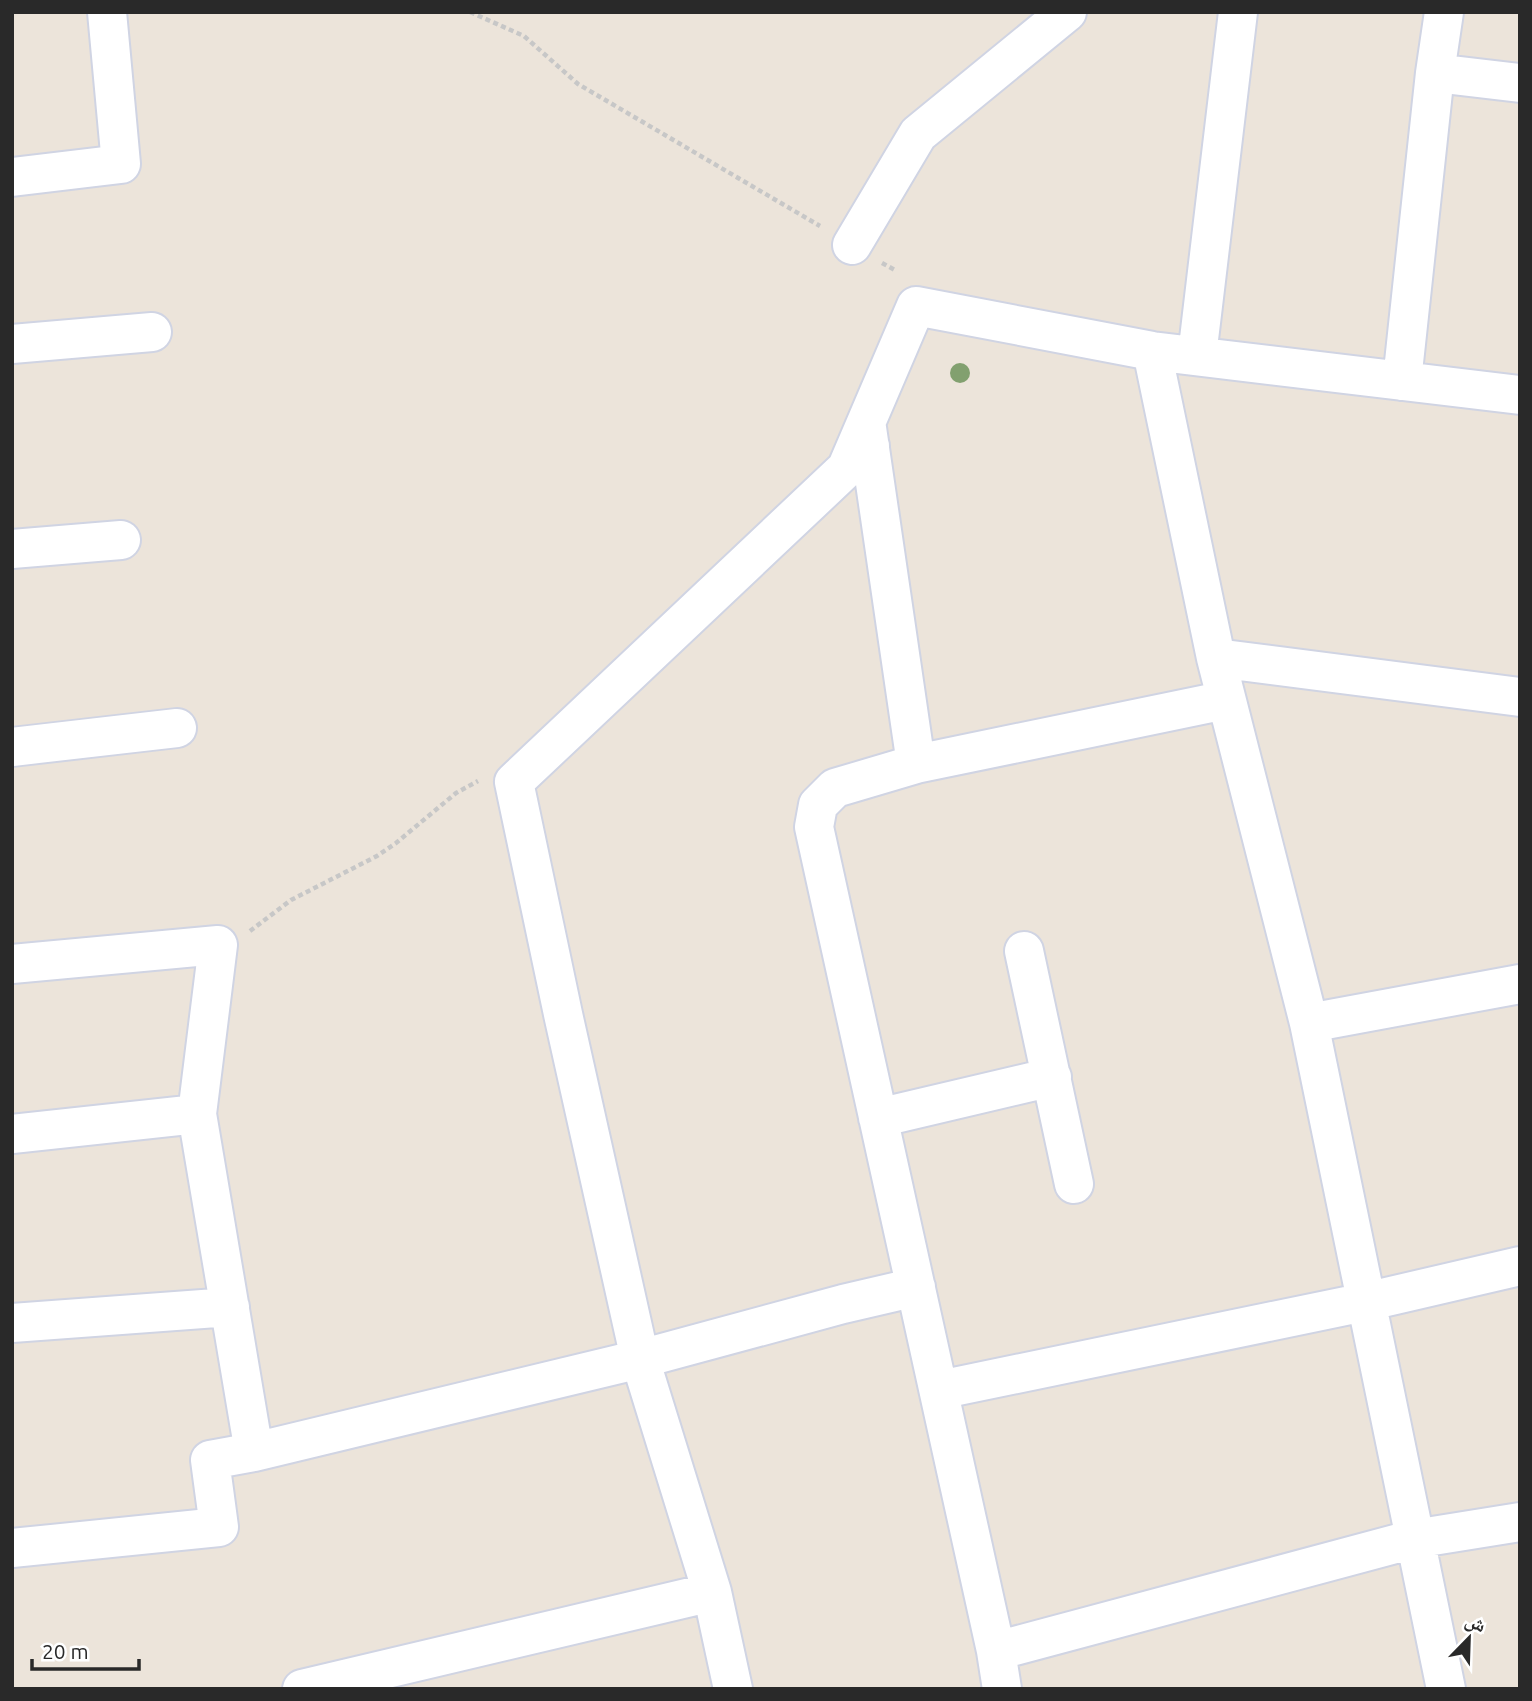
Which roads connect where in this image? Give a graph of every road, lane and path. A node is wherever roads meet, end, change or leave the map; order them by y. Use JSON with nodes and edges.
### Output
{"nodes":[{"id":1,"x":107,"y":12,"type":"edge"},
{"id":2,"x":470,"y":12,"type":"edge"},
{"id":3,"x":1067,"y":12,"type":"edge"},
{"id":4,"x":1238,"y":12,"type":"edge"},
{"id":5,"x":1444,"y":12,"type":"edge"},
{"id":6,"x":1435,"y":73,"type":"junction"},
{"id":7,"x":1520,"y":83,"type":"edge"},
{"id":8,"x":12,"y":177,"type":"edge"},
{"id":9,"x":859,"y":232,"type":"junction"},
{"id":10,"x":152,"y":332,"type":"dead end"},
{"id":11,"x":12,"y":344,"type":"edge"},
{"id":12,"x":1152,"y":351,"type":"junction"},
{"id":13,"x":1197,"y":356,"type":"junction"},
{"id":14,"x":1402,"y":381,"type":"junction"},
{"id":15,"x":1520,"y":395,"type":"edge"},
{"id":16,"x":861,"y":446,"type":"junction"},
{"id":17,"x":121,"y":540,"type":"dead end"},
{"id":18,"x":12,"y":550,"type":"edge"},
{"id":19,"x":1216,"y":658,"type":"junction"},
{"id":20,"x":1520,"y":697,"type":"edge"},
{"id":21,"x":1226,"y":700,"type":"junction"},
{"id":22,"x":177,"y":728,"type":"dead end"},
{"id":23,"x":12,"y":747,"type":"edge"},
{"id":24,"x":916,"y":764,"type":"junction"},
{"id":25,"x":514,"y":782,"type":"junction"},
{"id":26,"x":218,"y":945,"type":"junction"},
{"id":27,"x":1024,"y":951,"type":"dead end"},
{"id":28,"x":12,"y":964,"type":"edge"},
{"id":29,"x":1520,"y":984,"type":"edge"},
{"id":30,"x":1309,"y":1023,"type":"junction"},
{"id":31,"x":1052,"y":1077,"type":"junction"},
{"id":32,"x":197,"y":1114,"type":"junction"},
{"id":33,"x":878,"y":1118,"type":"junction"},
{"id":34,"x":12,"y":1134,"type":"edge"},
{"id":35,"x":1074,"y":1184,"type":"dead end"},
{"id":36,"x":1520,"y":1266,"type":"edge"},
{"id":37,"x":916,"y":1287,"type":"junction"},
{"id":38,"x":1365,"y":1302,"type":"junction"},
{"id":39,"x":230,"y":1307,"type":"junction"},
{"id":40,"x":12,"y":1323,"type":"edge"},
{"id":41,"x":640,"y":1359,"type":"junction"},
{"id":42,"x":939,"y":1390,"type":"junction"},
{"id":43,"x":254,"y":1452,"type":"junction"},
{"id":44,"x":1520,"y":1522,"type":"edge"},
{"id":45,"x":1414,"y":1539,"type":"junction"},
{"id":46,"x":12,"y":1548,"type":"edge"},
{"id":47,"x":712,"y":1592,"type":"junction"},
{"id":48,"x":996,"y":1651,"type":"junction"},
{"id":49,"x":302,"y":1689,"type":"edge"},
{"id":50,"x":733,"y":1689,"type":"edge"},
{"id":51,"x":1002,"y":1689,"type":"edge"},
{"id":52,"x":1446,"y":1689,"type":"edge"}],
"edges":[{"from":1,"to":8,"type":"street"},
{"from":2,"to":9,"type":"path"},
{"from":3,"to":9,"type":"street"},
{"from":4,"to":13,"type":"street"},
{"from":5,"to":6,"type":"street"},
{"from":6,"to":7,"type":"street"},
{"from":6,"to":14,"type":"street"},
{"from":9,"to":9,"type":"path"},
{"from":10,"to":11,"type":"street"},
{"from":12,"to":13,"type":"street"},
{"from":12,"to":16,"type":"street"},
{"from":12,"to":19,"type":"street"},
{"from":13,"to":14,"type":"street"},
{"from":14,"to":15,"type":"street"},
{"from":16,"to":24,"type":"street"},
{"from":16,"to":25,"type":"street"},
{"from":17,"to":18,"type":"street"},
{"from":19,"to":20,"type":"street"},
{"from":19,"to":21,"type":"street"},
{"from":21,"to":24,"type":"street"},
{"from":21,"to":30,"type":"street"},
{"from":22,"to":23,"type":"street"},
{"from":24,"to":33,"type":"street"},
{"from":25,"to":26,"type":"path"},
{"from":25,"to":41,"type":"street"},
{"from":26,"to":28,"type":"street"},
{"from":26,"to":32,"type":"street"},
{"from":27,"to":31,"type":"street"},
{"from":29,"to":30,"type":"street"},
{"from":30,"to":38,"type":"street"},
{"from":31,"to":33,"type":"street"},
{"from":31,"to":35,"type":"street"},
{"from":32,"to":34,"type":"street"},
{"from":32,"to":39,"type":"street"},
{"from":33,"to":37,"type":"street"},
{"from":36,"to":38,"type":"street"},
{"from":37,"to":41,"type":"street"},
{"from":37,"to":42,"type":"street"},
{"from":38,"to":42,"type":"street"},
{"from":38,"to":45,"type":"street"},
{"from":39,"to":40,"type":"street"},
{"from":39,"to":43,"type":"street"},
{"from":41,"to":43,"type":"street"},
{"from":41,"to":47,"type":"street"},
{"from":42,"to":48,"type":"street"},
{"from":43,"to":46,"type":"street"},
{"from":44,"to":45,"type":"street"},
{"from":45,"to":48,"type":"street"},
{"from":45,"to":52,"type":"street"},
{"from":47,"to":49,"type":"street"},
{"from":47,"to":50,"type":"street"},
{"from":48,"to":51,"type":"street"}]}
